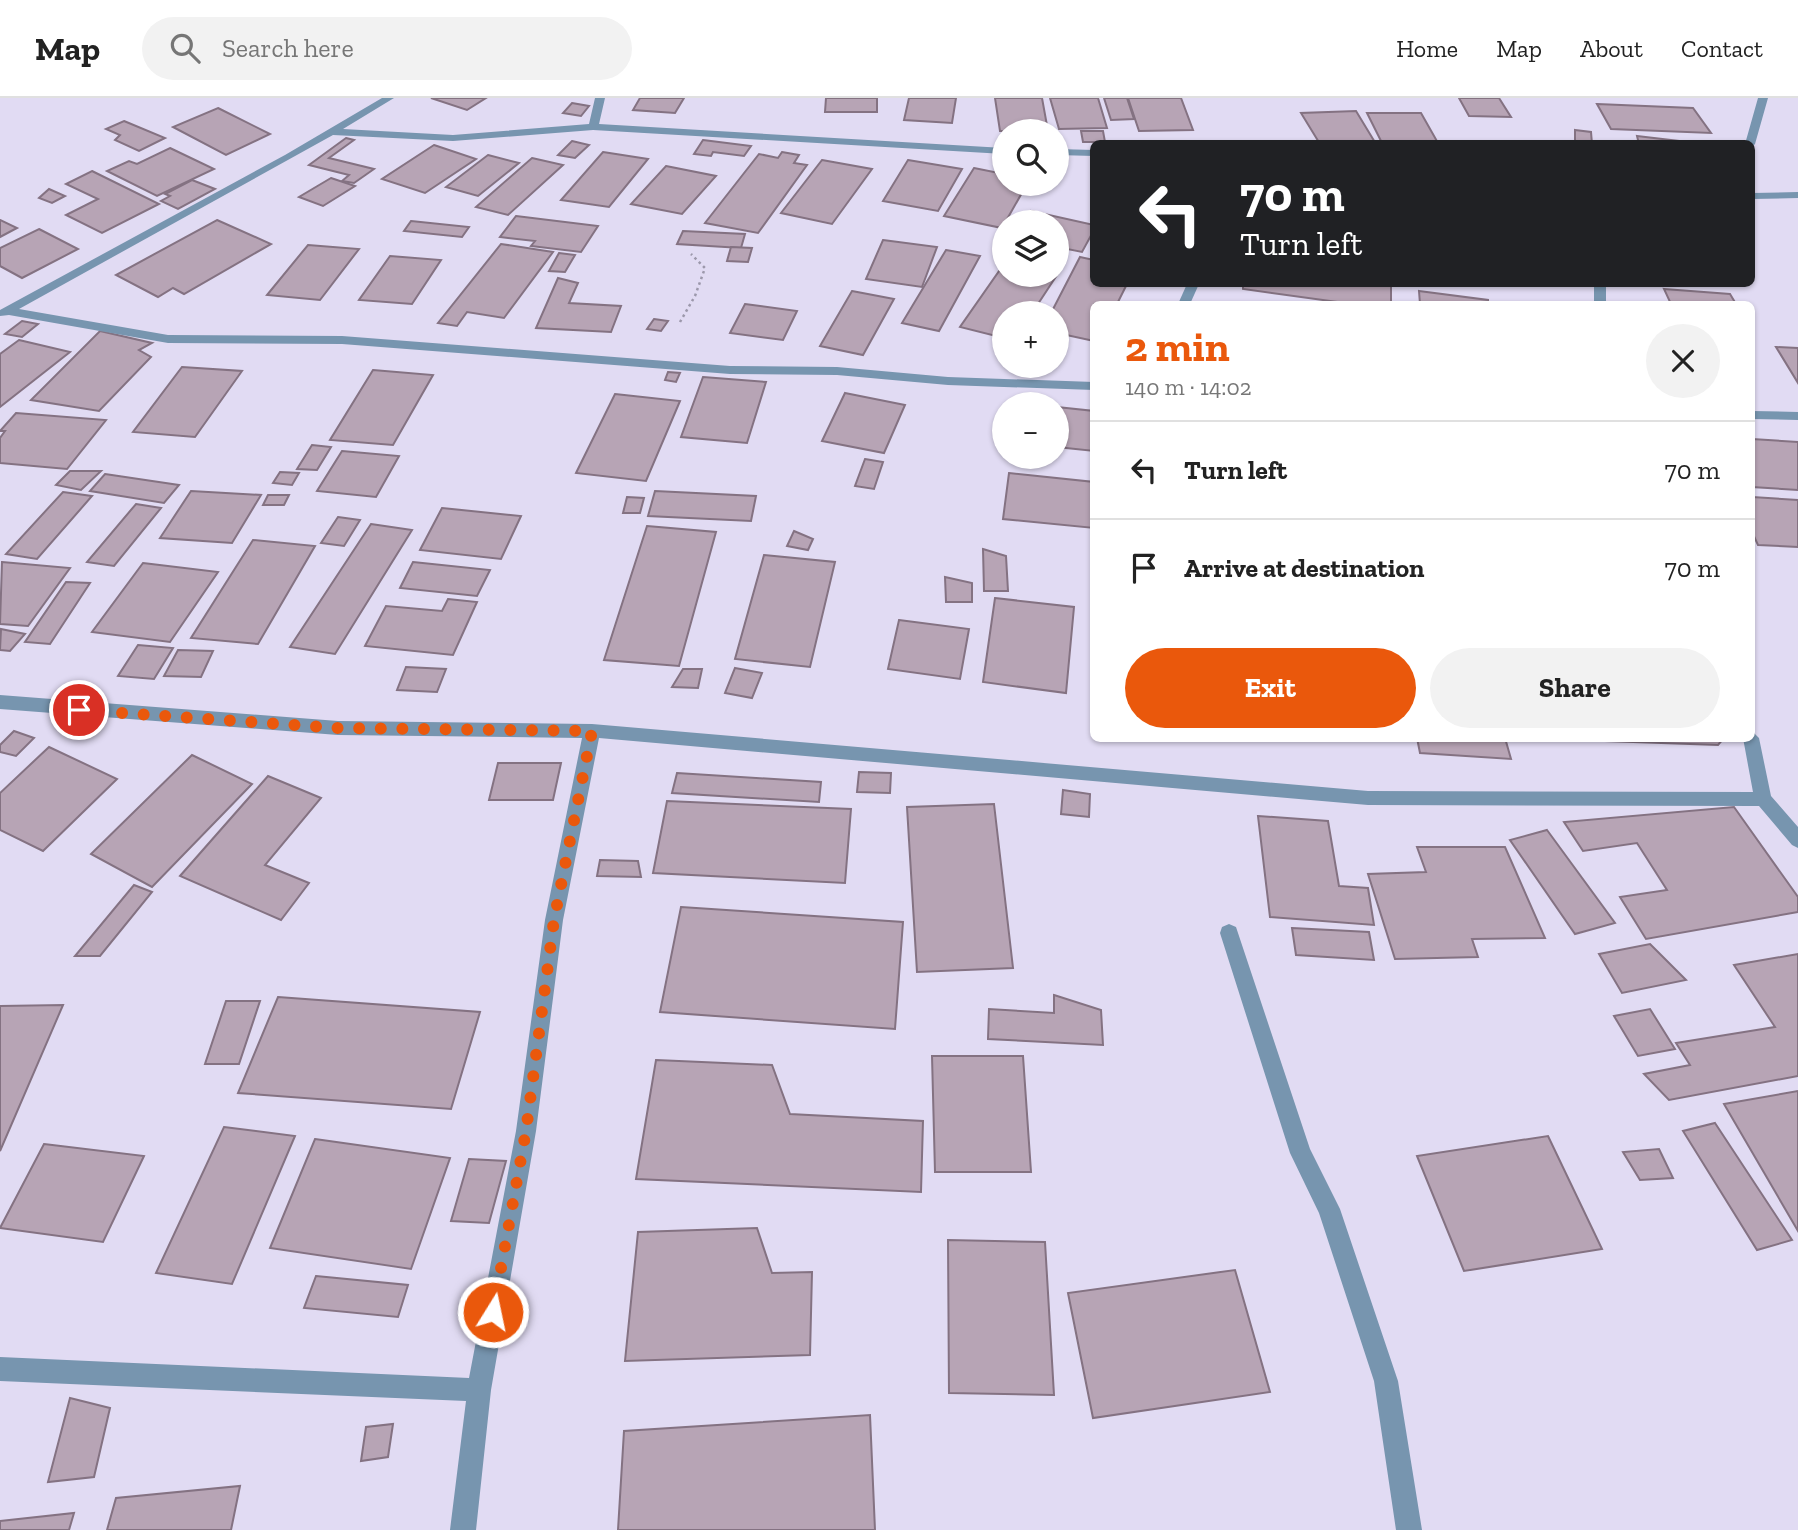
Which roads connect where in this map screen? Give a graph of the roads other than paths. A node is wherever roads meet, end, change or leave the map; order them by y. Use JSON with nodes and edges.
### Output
{"nodes":[{"id":1,"x":389,"y":98,"type":"edge"},
{"id":2,"x":600,"y":98,"type":"edge"},
{"id":3,"x":1763,"y":98,"type":"edge"},
{"id":4,"x":593,"y":127,"type":"junction"},
{"id":5,"x":333,"y":131,"type":"junction"},
{"id":6,"x":1751,"y":140,"type":"edge"},
{"id":7,"x":992,"y":150,"type":"edge"},
{"id":8,"x":1069,"y":152,"type":"edge"},
{"id":9,"x":1090,"y":153,"type":"edge"},
{"id":10,"x":1798,"y":195,"type":"edge"},
{"id":11,"x":1755,"y":196,"type":"edge"},
{"id":12,"x":3,"y":312,"type":"edge"},
{"id":13,"x":1090,"y":383,"type":"edge"},
{"id":14,"x":1755,"y":415,"type":"edge"},
{"id":15,"x":1798,"y":416,"type":"edge"},
{"id":16,"x":0,"y":702,"type":"edge"},
{"id":17,"x":592,"y":731,"type":"junction"},
{"id":18,"x":1752,"y":742,"type":"edge"},
{"id":19,"x":1763,"y":799,"type":"junction"},
{"id":20,"x":1798,"y":840,"type":"edge"},
{"id":21,"x":1229,"y":933,"type":"dead end"},
{"id":22,"x":0,"y":1369,"type":"edge"},
{"id":23,"x":479,"y":1390,"type":"junction"},
{"id":24,"x":463,"y":1530,"type":"edge"},
{"id":25,"x":1409,"y":1530,"type":"edge"}],
"edges":[{"from":1,"to":5,"type":"street"},
{"from":2,"to":4,"type":"street"},
{"from":3,"to":6,"type":"street"},
{"from":4,"to":5,"type":"street"},
{"from":4,"to":7,"type":"street"},
{"from":5,"to":12,"type":"street"},
{"from":8,"to":9,"type":"street"},
{"from":10,"to":11,"type":"street"},
{"from":12,"to":13,"type":"street"},
{"from":14,"to":15,"type":"street"},
{"from":16,"to":17,"type":"street"},
{"from":17,"to":19,"type":"street"},
{"from":17,"to":23,"type":"street"},
{"from":18,"to":19,"type":"street"},
{"from":19,"to":20,"type":"street"},
{"from":21,"to":25,"type":"street"},
{"from":22,"to":23,"type":"street"},
{"from":23,"to":24,"type":"street"}]}
